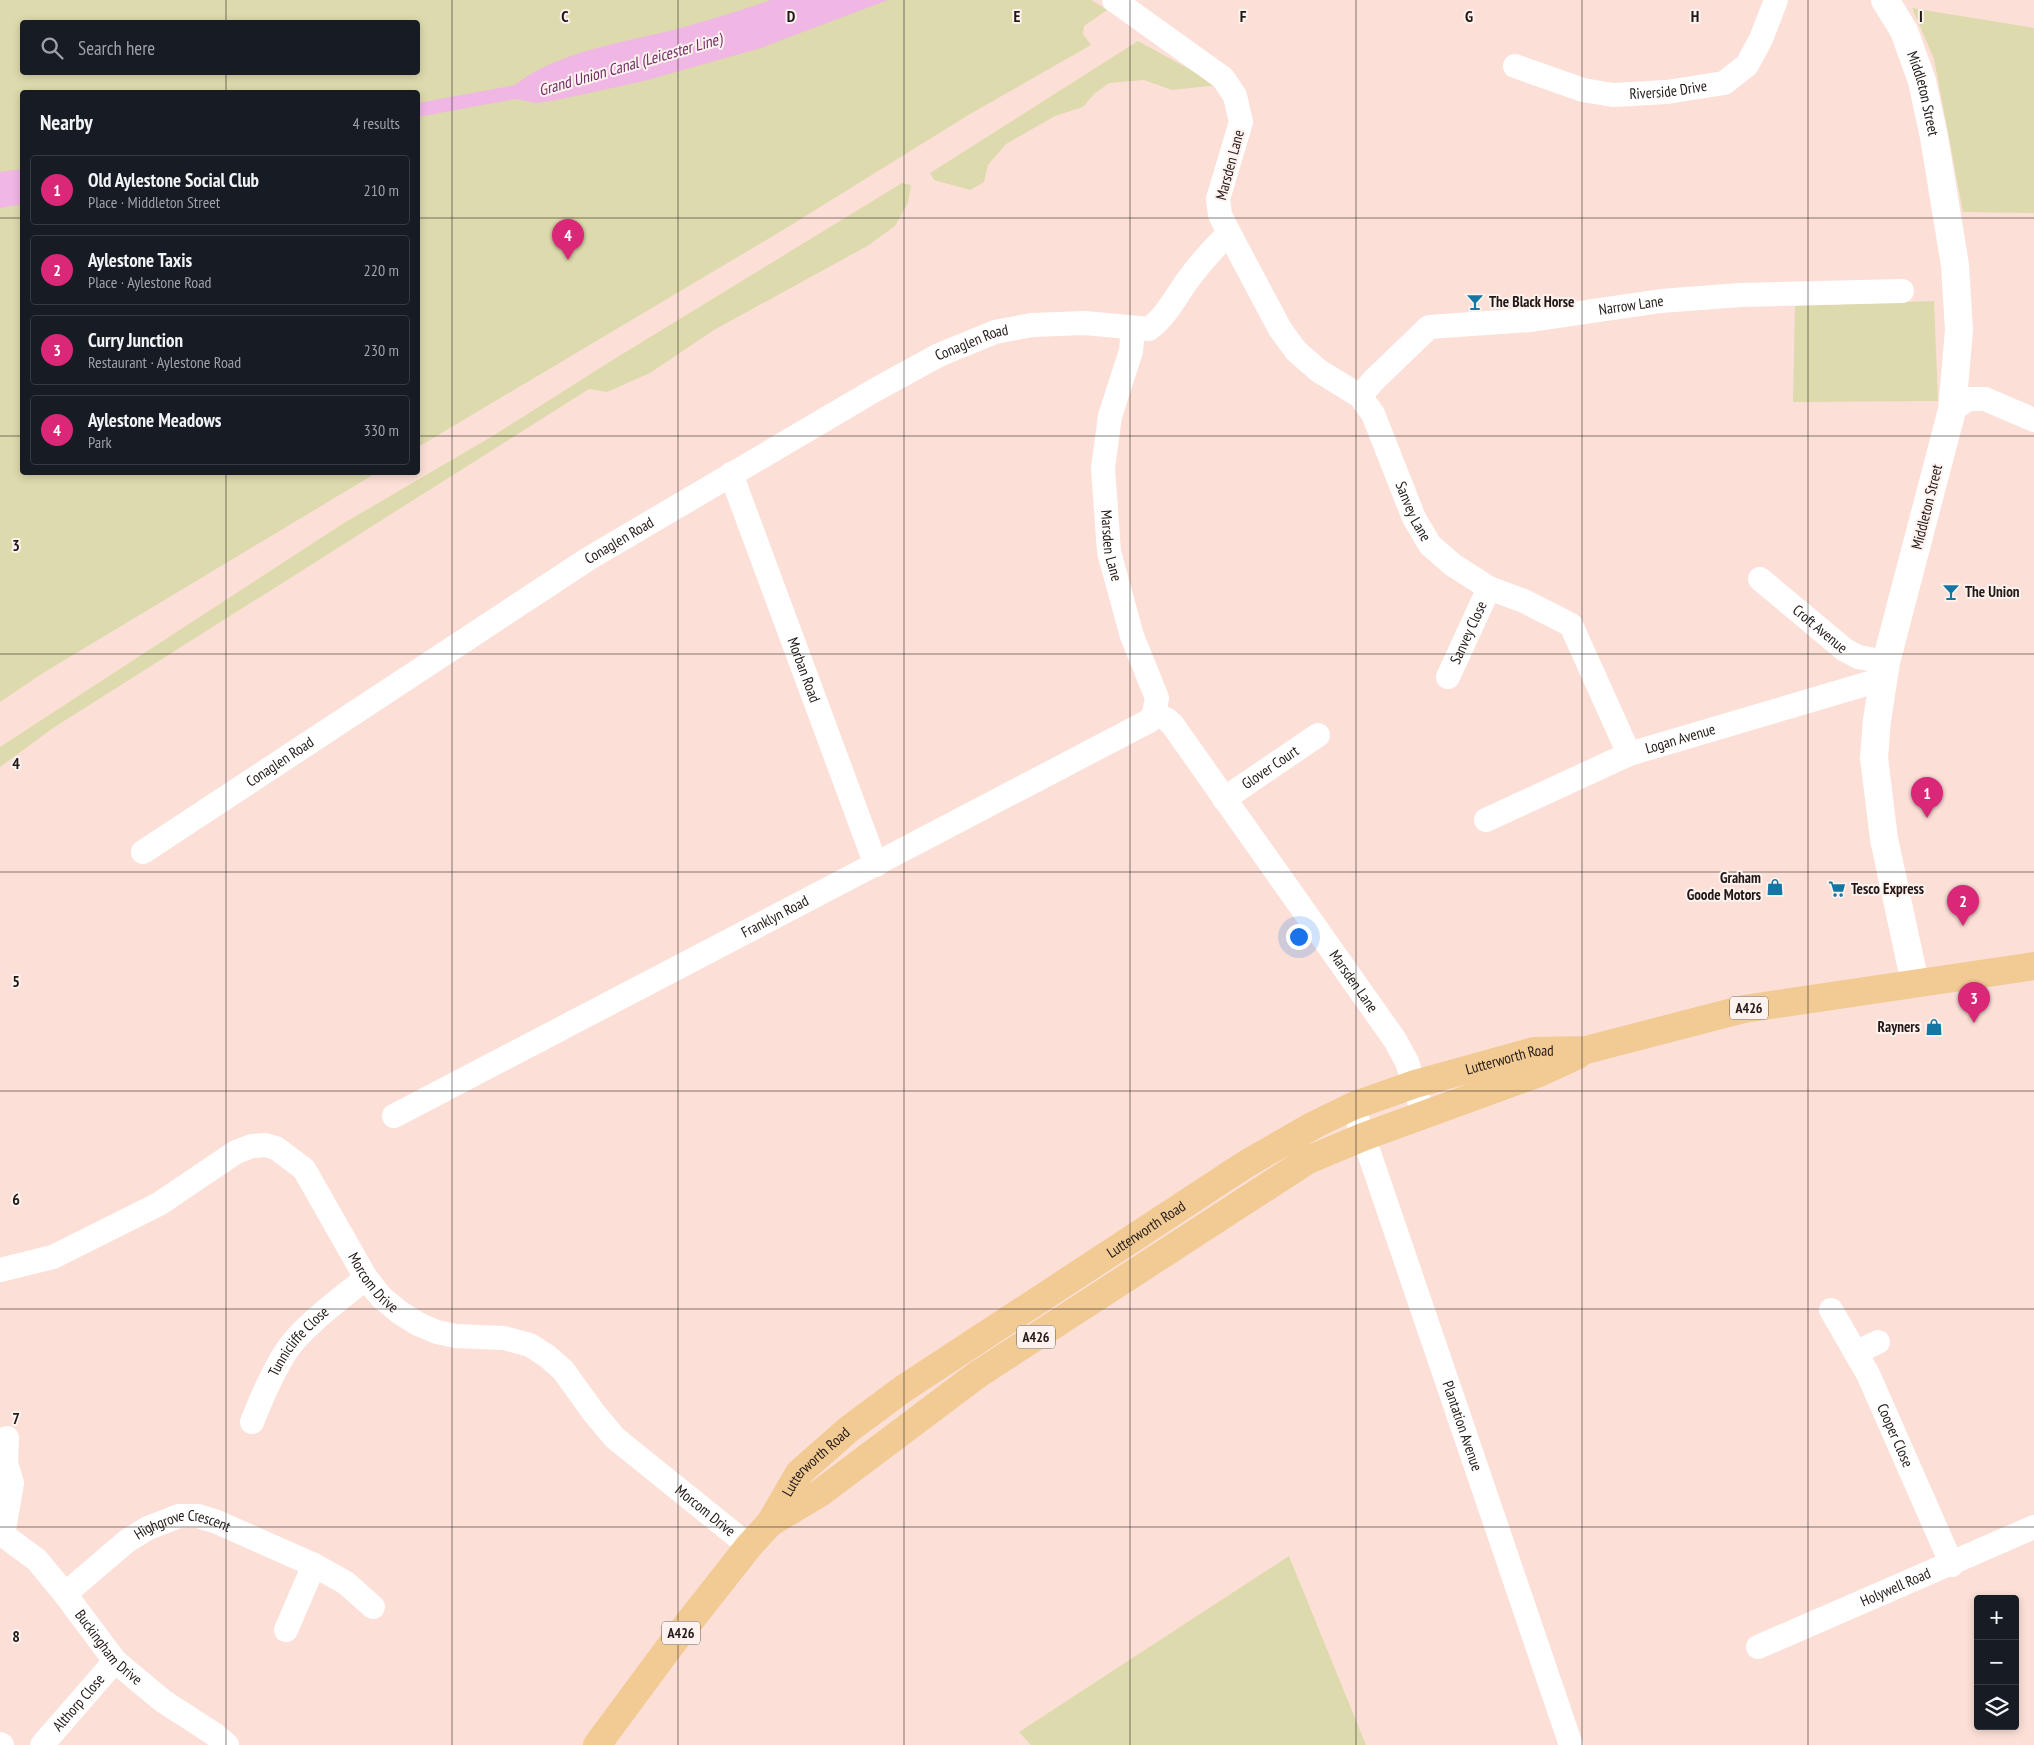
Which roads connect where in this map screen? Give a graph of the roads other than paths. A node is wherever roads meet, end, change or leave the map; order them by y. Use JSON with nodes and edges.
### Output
{"nodes":[{"id":1,"x":1114,"y":0,"type":"edge"},
{"id":2,"x":1776,"y":0,"type":"edge"},
{"id":3,"x":1885,"y":0,"type":"edge"},
{"id":4,"x":1515,"y":66,"type":"dead end"},
{"id":5,"x":1229,"y":233,"type":"junction"},
{"id":6,"x":1902,"y":292,"type":"dead end"},
{"id":7,"x":1133,"y":328,"type":"junction"},
{"id":8,"x":1360,"y":396,"type":"junction"},
{"id":9,"x":1952,"y":410,"type":"junction"},
{"id":10,"x":2034,"y":420,"type":"edge"},
{"id":11,"x":731,"y":474,"type":"junction"},
{"id":12,"x":1760,"y":579,"type":"dead end"},
{"id":13,"x":1489,"y":588,"type":"junction"},
{"id":14,"x":1884,"y":671,"type":"junction"},
{"id":15,"x":1448,"y":677,"type":"dead end"},
{"id":16,"x":1154,"y":714,"type":"junction"},
{"id":17,"x":1318,"y":735,"type":"dead end"},
{"id":18,"x":1629,"y":754,"type":"junction"},
{"id":19,"x":1224,"y":800,"type":"junction"},
{"id":20,"x":1486,"y":820,"type":"dead end"},
{"id":21,"x":142,"y":852,"type":"dead end"},
{"id":22,"x":876,"y":865,"type":"junction"},
{"id":23,"x":2034,"y":966,"type":"edge"},
{"id":24,"x":1915,"y":983,"type":"junction"},
{"id":25,"x":1500,"y":1074,"type":"junction"},
{"id":26,"x":1415,"y":1084,"type":"junction"},
{"id":27,"x":1353,"y":1106,"type":"junction"},
{"id":28,"x":1423,"y":1114,"type":"junction"},
{"id":29,"x":394,"y":1116,"type":"dead end"},
{"id":30,"x":1363,"y":1137,"type":"junction"},
{"id":31,"x":0,"y":1270,"type":"edge"},
{"id":32,"x":366,"y":1278,"type":"junction"},
{"id":33,"x":1831,"y":1310,"type":"dead end"},
{"id":34,"x":1878,"y":1342,"type":"dead end"},
{"id":35,"x":1857,"y":1352,"type":"junction"},
{"id":36,"x":252,"y":1422,"type":"dead end"},
{"id":37,"x":7,"y":1438,"type":"dead end"},
{"id":38,"x":799,"y":1473,"type":"junction"},
{"id":39,"x":820,"y":1494,"type":"junction"},
{"id":40,"x":770,"y":1523,"type":"junction"},
{"id":41,"x":2034,"y":1527,"type":"edge"},
{"id":42,"x":1,"y":1536,"type":"edge"},
{"id":43,"x":749,"y":1546,"type":"junction"},
{"id":44,"x":314,"y":1565,"type":"junction"},
{"id":45,"x":1952,"y":1565,"type":"junction"},
{"id":46,"x":65,"y":1594,"type":"junction"},
{"id":47,"x":373,"y":1607,"type":"dead end"},
{"id":48,"x":286,"y":1630,"type":"dead end"},
{"id":49,"x":1758,"y":1647,"type":"dead end"},
{"id":50,"x":116,"y":1661,"type":"junction"},
{"id":51,"x":42,"y":1745,"type":"edge"},
{"id":52,"x":227,"y":1745,"type":"edge"},
{"id":53,"x":597,"y":1745,"type":"edge"},
{"id":54,"x":1572,"y":1745,"type":"edge"}],
"edges":[{"from":1,"to":5,"type":"street","name":"Marsden Lane"},
{"from":2,"to":4,"type":"street","name":"Riverside Drive"},
{"from":3,"to":9,"type":"street","name":"Middleton Street"},
{"from":5,"to":7,"type":"street"},
{"from":5,"to":8,"type":"street","name":"Sanvey Lane"},
{"from":6,"to":8,"type":"street","name":"Narrow Lane"},
{"from":7,"to":11,"type":"street","name":"Conaglen Road"},
{"from":7,"to":16,"type":"street","name":"Marsden Lane"},
{"from":8,"to":13,"type":"street","name":"Sanvey Lane"},
{"from":9,"to":10,"type":"street"},
{"from":9,"to":14,"type":"street","name":"Middleton Street"},
{"from":11,"to":21,"type":"street","name":"Conaglen Road"},
{"from":11,"to":22,"type":"street","name":"Morban Road"},
{"from":12,"to":14,"type":"street","name":"Croft Avenue"},
{"from":13,"to":15,"type":"street","name":"Sanvey Close"},
{"from":13,"to":18,"type":"street","name":"Sanvey Lane"},
{"from":14,"to":18,"type":"street","name":"Logan Avenue"},
{"from":14,"to":24,"type":"street","name":"Middleton Street"},
{"from":16,"to":19,"type":"street","name":"Marsden Lane"},
{"from":16,"to":22,"type":"street","name":"Franklyn Road"},
{"from":17,"to":19,"type":"street","name":"Glover Court"},
{"from":18,"to":20,"type":"street","name":"Logan Avenue"},
{"from":19,"to":26,"type":"street","name":"Marsden Lane"},
{"from":22,"to":29,"type":"street","name":"Franklyn Road"},
{"from":23,"to":24,"type":"main road","number":"A426"},
{"from":24,"to":25,"type":"main road","name":"Lutterworth Road","number":"A426"},
{"from":25,"to":26,"type":"main road","name":"Lutterworth Road","number":"A426"},
{"from":25,"to":28,"type":"main road","name":"Lutterworth Road","number":"A426"},
{"from":26,"to":27,"type":"main road","name":"Lutterworth Road","number":"A426"},
{"from":26,"to":28,"type":"street","name":"Marsden Lane"},
{"from":27,"to":30,"type":"street","name":"Plantation Avenue"},
{"from":27,"to":38,"type":"main road","name":"Lutterworth Road","number":"A426"},
{"from":28,"to":30,"type":"main road","name":"Lutterworth Road","number":"A426"},
{"from":30,"to":39,"type":"main road","name":"Lutterworth Road","number":"A426"},
{"from":30,"to":54,"type":"street","name":"Plantation Avenue"},
{"from":31,"to":32,"type":"street","name":"Morcom Drive"},
{"from":32,"to":36,"type":"street","name":"Tunnicliffe Close"},
{"from":32,"to":43,"type":"street","name":"Morcom Drive"},
{"from":33,"to":35,"type":"street","name":"Cooper Close"},
{"from":34,"to":35,"type":"street"},
{"from":35,"to":45,"type":"street","name":"Cooper Close"},
{"from":37,"to":42,"type":"street","name":"Buckingham Drive"},
{"from":38,"to":39,"type":"main road"},
{"from":38,"to":40,"type":"main road","name":"Lutterworth Road","number":"A426"},
{"from":39,"to":40,"type":"main road","name":"Lutterworth Road","number":"A426"},
{"from":40,"to":43,"type":"main road","name":"Lutterworth Road","number":"A426"},
{"from":41,"to":45,"type":"street","name":"Holywell Road"},
{"from":42,"to":46,"type":"street","name":"Buckingham Drive"},
{"from":43,"to":53,"type":"main road","name":"Lutterworth Road","number":"A426"},
{"from":44,"to":46,"type":"street","name":"Highgrove Crescent"},
{"from":44,"to":47,"type":"street","name":"Highgrove Crescent"},
{"from":44,"to":48,"type":"street"},
{"from":45,"to":49,"type":"street","name":"Holywell Road"},
{"from":46,"to":50,"type":"street","name":"Buckingham Drive"},
{"from":50,"to":51,"type":"street","name":"Althorp Close"},
{"from":50,"to":52,"type":"street","name":"Buckingham Drive"}]}
